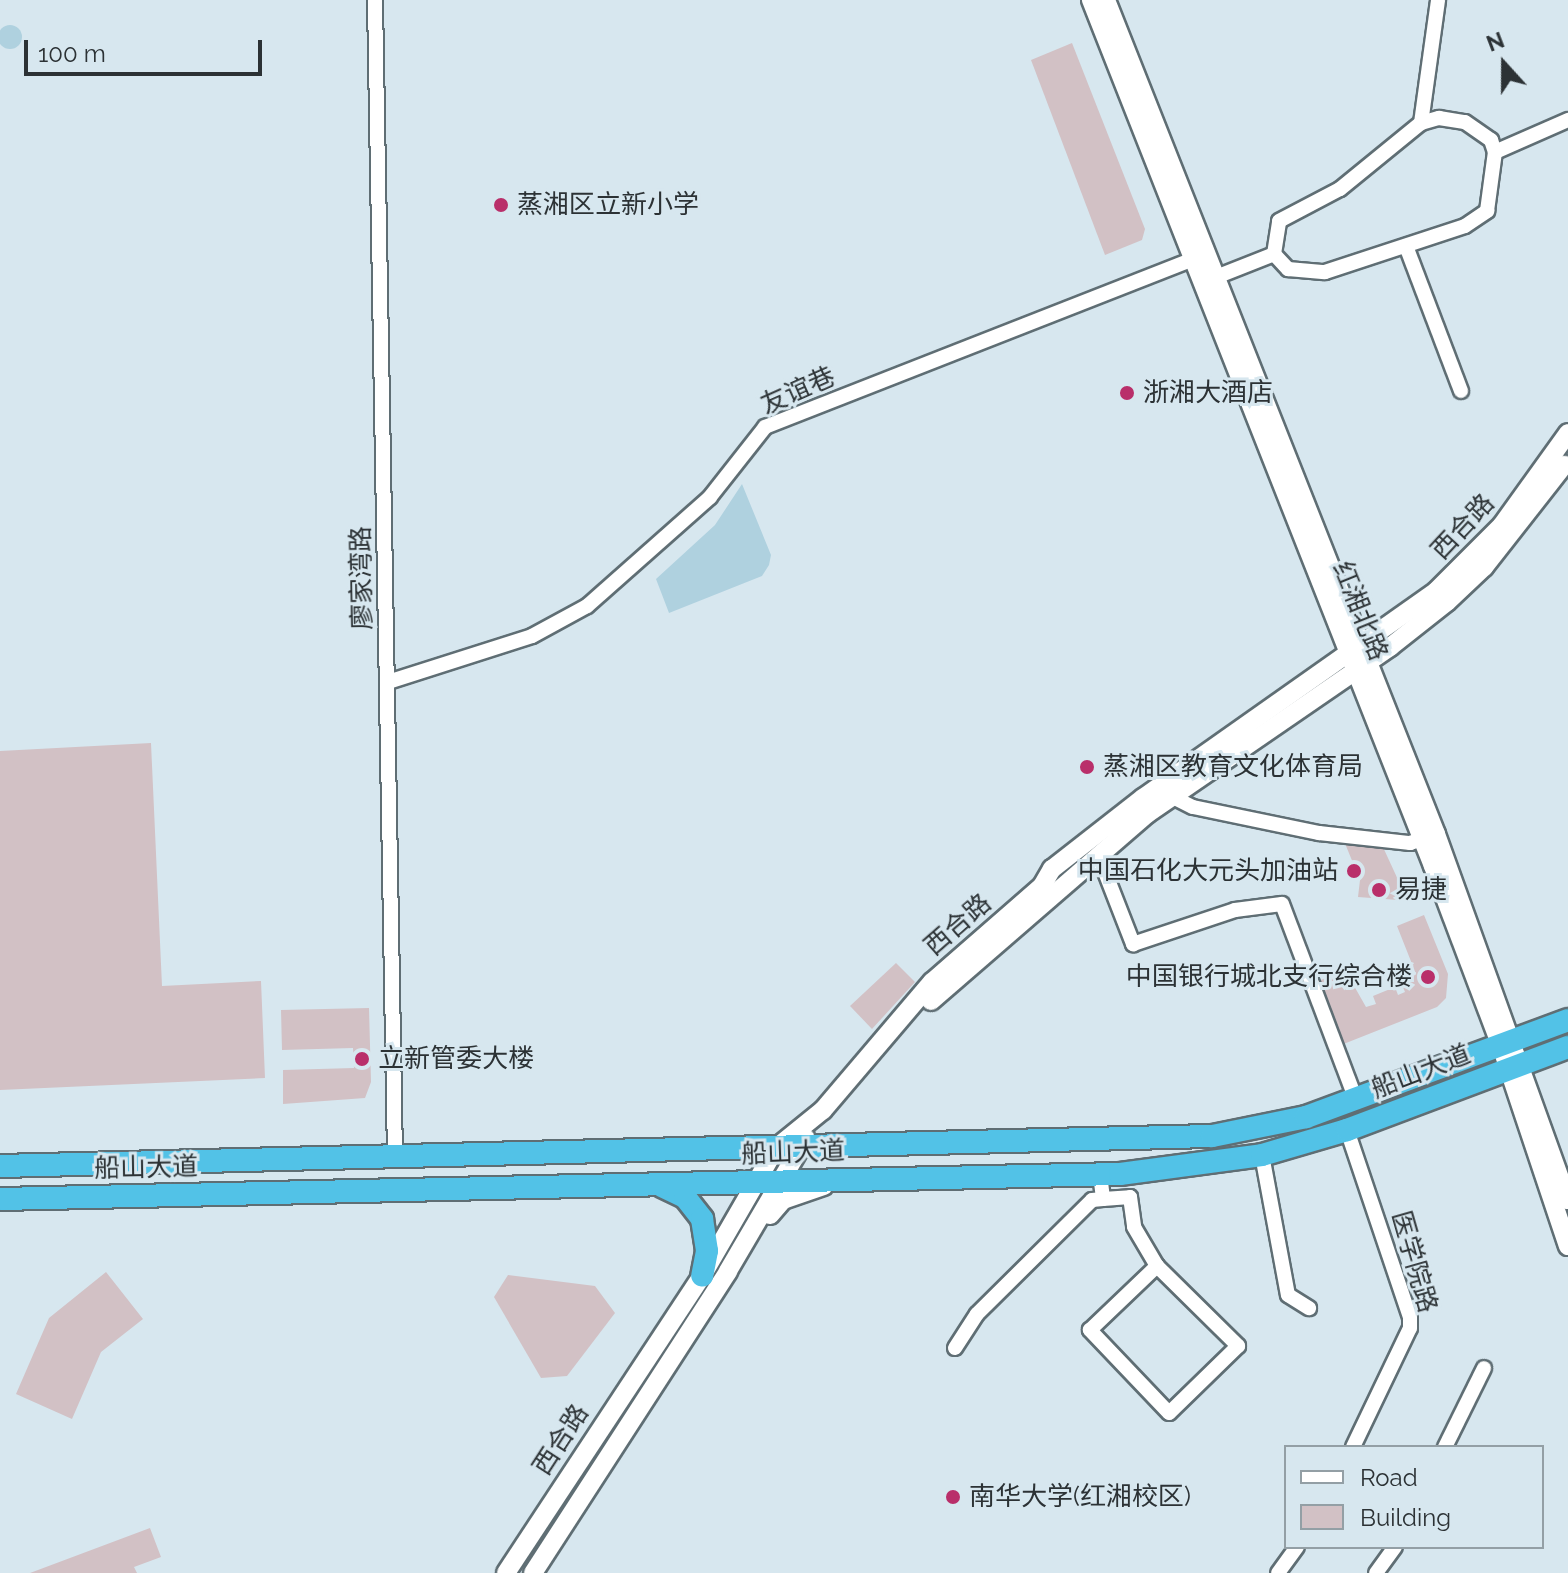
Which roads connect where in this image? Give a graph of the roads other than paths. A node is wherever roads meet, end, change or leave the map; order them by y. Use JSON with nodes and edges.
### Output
{"nodes":[{"id":1,"x":375,"y":0,"type":"edge"},
{"id":2,"x":1091,"y":0,"type":"edge"},
{"id":3,"x":1106,"y":0,"type":"edge"},
{"id":4,"x":1438,"y":0,"type":"edge"},
{"id":5,"x":1568,"y":120,"type":"edge"},
{"id":6,"x":1421,"y":123,"type":"junction"},
{"id":7,"x":1495,"y":152,"type":"junction"},
{"id":8,"x":1406,"y":246,"type":"junction"},
{"id":9,"x":1274,"y":254,"type":"junction"},
{"id":10,"x":1193,"y":259,"type":"junction"},
{"id":11,"x":1216,"y":277,"type":"junction"},
{"id":12,"x":1461,"y":391,"type":"dead end"},
{"id":13,"x":1568,"y":433,"type":"edge"},
{"id":14,"x":1568,"y":459,"type":"edge"},
{"id":15,"x":1359,"y":659,"type":"junction"},
{"id":16,"x":388,"y":682,"type":"junction"},
{"id":17,"x":1164,"y":792,"type":"junction"},
{"id":18,"x":1429,"y":837,"type":"junction"},
{"id":19,"x":1101,"y":845,"type":"junction"},
{"id":20,"x":1568,"y":1020,"type":"edge"},
{"id":21,"x":1508,"y":1043,"type":"junction"},
{"id":22,"x":1568,"y":1047,"type":"edge"},
{"id":23,"x":1516,"y":1066,"type":"junction"},
{"id":24,"x":1356,"y":1100,"type":"junction"},
{"id":25,"x":1347,"y":1130,"type":"junction"},
{"id":26,"x":787,"y":1148,"type":"junction"},
{"id":27,"x":1262,"y":1155,"type":"junction"},
{"id":28,"x":395,"y":1156,"type":"junction"},
{"id":29,"x":0,"y":1166,"type":"edge"},
{"id":30,"x":1100,"y":1174,"type":"junction"},
{"id":31,"x":863,"y":1178,"type":"junction"},
{"id":32,"x":782,"y":1180,"type":"junction"},
{"id":33,"x":754,"y":1182,"type":"junction"},
{"id":34,"x":653,"y":1183,"type":"junction"},
{"id":35,"x":0,"y":1199,"type":"edge"},
{"id":36,"x":1103,"y":1199,"type":"junction"},
{"id":37,"x":1568,"y":1200,"type":"edge"},
{"id":38,"x":1568,"y":1246,"type":"edge"},
{"id":39,"x":1157,"y":1266,"type":"junction"},
{"id":40,"x":728,"y":1271,"type":"junction"},
{"id":41,"x":702,"y":1276,"type":"junction"},
{"id":42,"x":1309,"y":1308,"type":"dead end"},
{"id":43,"x":955,"y":1348,"type":"dead end"},
{"id":44,"x":1484,"y":1368,"type":"dead end"},
{"id":45,"x":1354,"y":1445,"type":"edge"},
{"id":46,"x":1446,"y":1445,"type":"edge"},
{"id":47,"x":1296,"y":1549,"type":"edge"},
{"id":48,"x":1394,"y":1549,"type":"edge"},
{"id":49,"x":506,"y":1573,"type":"edge"},
{"id":50,"x":533,"y":1573,"type":"edge"},
{"id":51,"x":1278,"y":1573,"type":"edge"},
{"id":52,"x":1376,"y":1573,"type":"edge"}],
"edges":[{"from":1,"to":16,"type":"street","name":"廖家湾路"},
{"from":2,"to":10,"type":"main road","name":"红湘北路"},
{"from":3,"to":11,"type":"main road","name":"红湘北路"},
{"from":4,"to":6,"type":"street"},
{"from":5,"to":7,"type":"street"},
{"from":6,"to":7,"type":"street"},
{"from":6,"to":9,"type":"street"},
{"from":7,"to":8,"type":"street"},
{"from":8,"to":9,"type":"street"},
{"from":8,"to":12,"type":"street"},
{"from":9,"to":11,"type":"street"},
{"from":10,"to":15,"type":"main road","name":"红湘北路"},
{"from":10,"to":16,"type":"street","name":"友谊巷"},
{"from":11,"to":15,"type":"main road","name":"红湘北路"},
{"from":13,"to":15,"type":"main road","name":"西合路"},
{"from":14,"to":15,"type":"main road","name":"西合路"},
{"from":15,"to":17,"type":"main road","name":"西合路"},
{"from":15,"to":18,"type":"main road","name":"红湘北路"},
{"from":16,"to":28,"type":"street","name":"廖家湾路"},
{"from":17,"to":18,"type":"street"},
{"from":17,"to":19,"type":"main road","name":"西合路"},
{"from":18,"to":21,"type":"main road","name":"红湘北路"},
{"from":19,"to":24,"type":"street"},
{"from":19,"to":26,"type":"main road","name":"西合路"},
{"from":20,"to":21,"type":"highway","name":"船山大道"},
{"from":21,"to":23,"type":"main road","name":"红湘北路"},
{"from":21,"to":24,"type":"highway","name":"船山大道"},
{"from":22,"to":23,"type":"highway","name":"船山大道"},
{"from":23,"to":25,"type":"highway","name":"船山大道"},
{"from":23,"to":37,"type":"main road","name":"红湘北路"},
{"from":23,"to":38,"type":"main road","name":"红湘北路"},
{"from":24,"to":26,"type":"highway","name":"船山大道"},
{"from":25,"to":27,"type":"highway","name":"船山大道"},
{"from":25,"to":45,"type":"street","name":"医学院路"},
{"from":26,"to":28,"type":"highway","name":"船山大道"},
{"from":26,"to":32,"type":"main road","name":"西合路"},
{"from":26,"to":33,"type":"main road","name":"西合路"},
{"from":27,"to":30,"type":"highway","name":"船山大道"},
{"from":27,"to":42,"type":"street"},
{"from":28,"to":29,"type":"highway","name":"船山大道"},
{"from":30,"to":31,"type":"highway","name":"船山大道"},
{"from":30,"to":36,"type":"street"},
{"from":31,"to":32,"type":"highway","name":"船山大道"},
{"from":31,"to":40,"type":"main road"},
{"from":32,"to":33,"type":"highway","name":"船山大道"},
{"from":32,"to":40,"type":"main road","name":"西合路"},
{"from":33,"to":34,"type":"highway","name":"船山大道"},
{"from":33,"to":41,"type":"main road","name":"西合路"},
{"from":34,"to":35,"type":"highway","name":"船山大道"},
{"from":34,"to":41,"type":"highway"},
{"from":36,"to":39,"type":"street"},
{"from":36,"to":43,"type":"street"},
{"from":39,"to":39,"type":"street"},
{"from":40,"to":50,"type":"main road","name":"西合路"},
{"from":41,"to":49,"type":"main road","name":"西合路"},
{"from":44,"to":46,"type":"street"},
{"from":47,"to":51,"type":"street"},
{"from":48,"to":52,"type":"street"}]}
